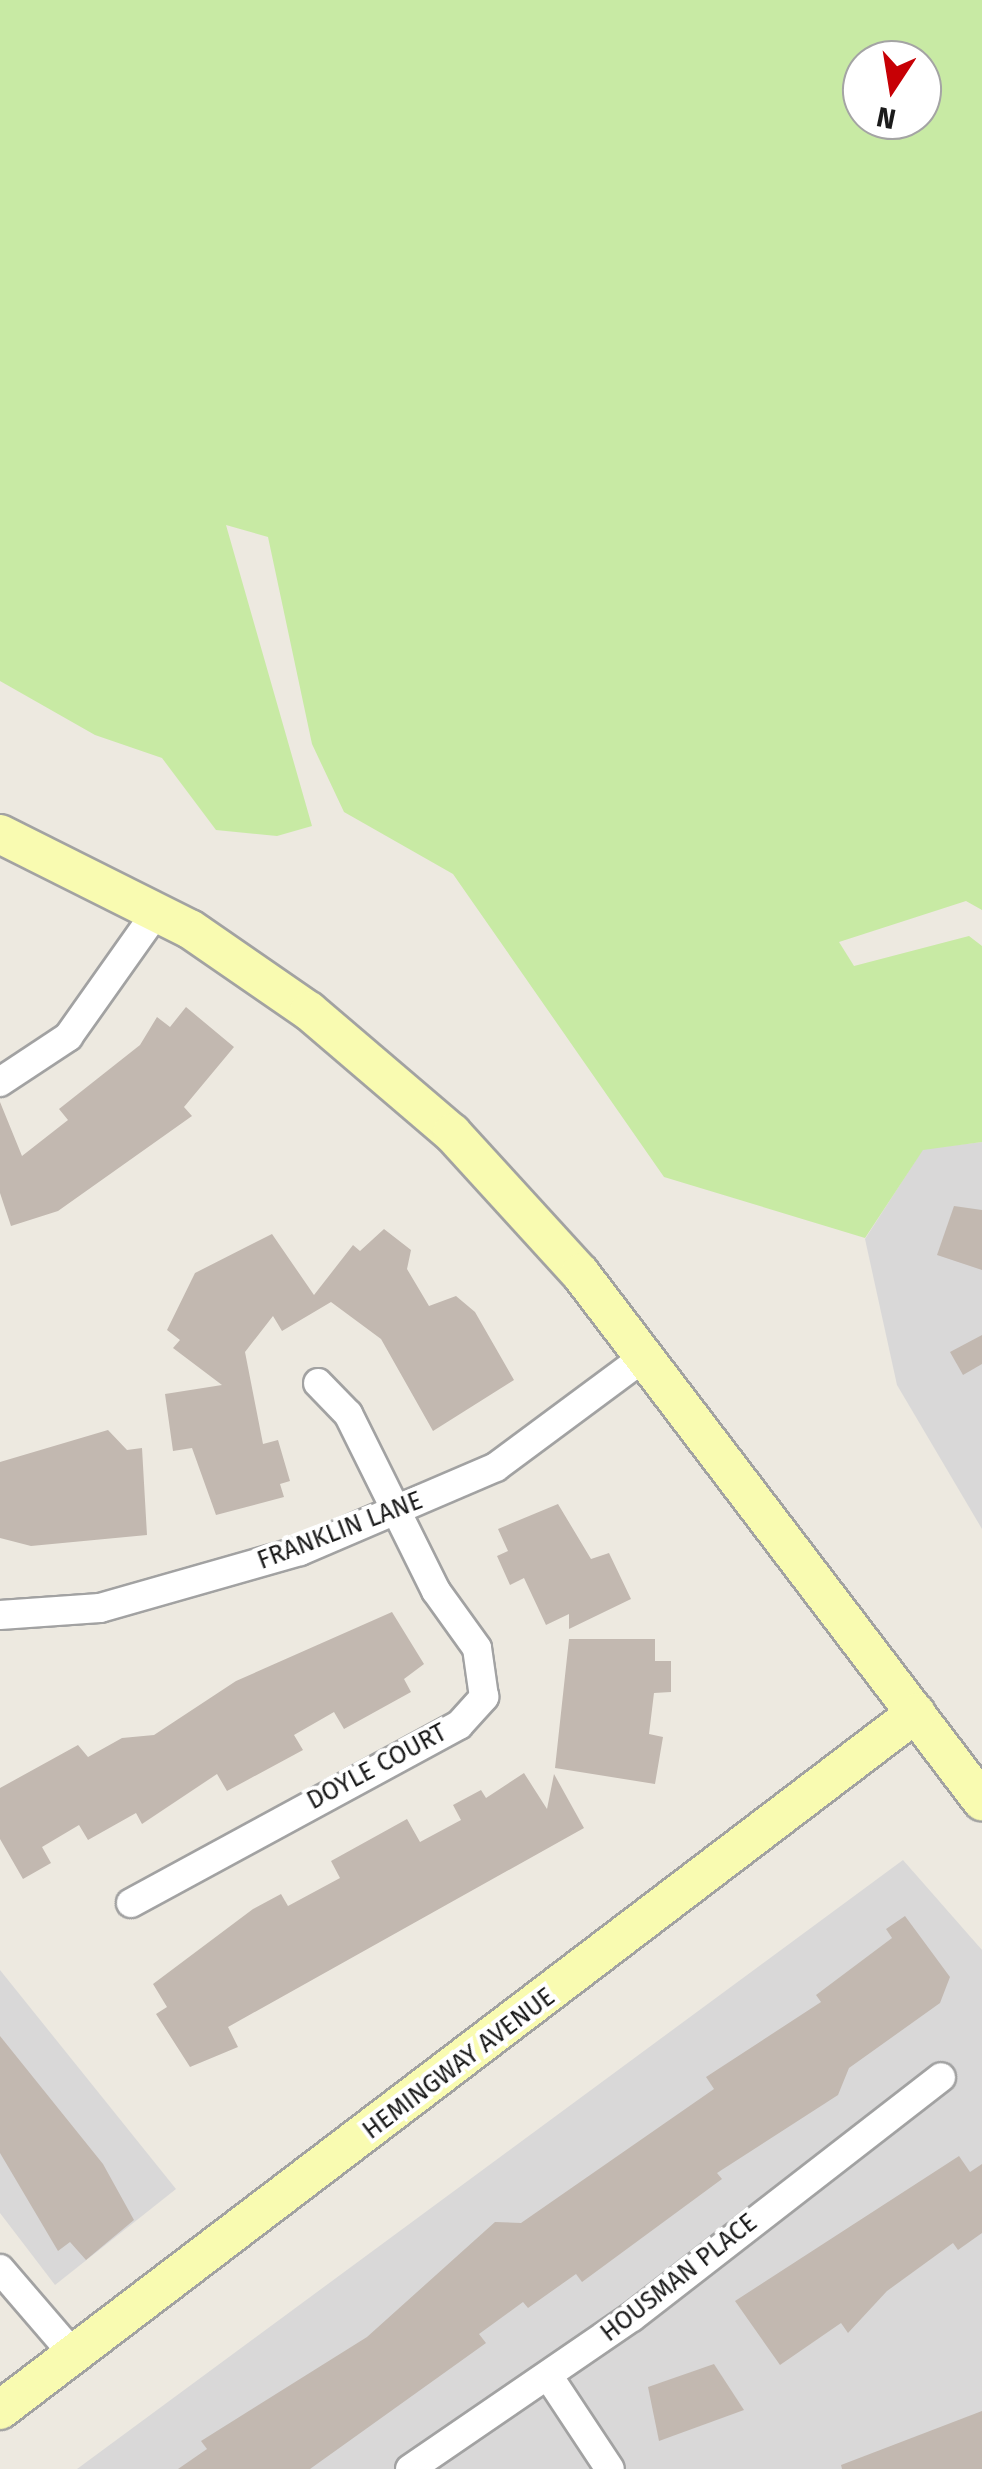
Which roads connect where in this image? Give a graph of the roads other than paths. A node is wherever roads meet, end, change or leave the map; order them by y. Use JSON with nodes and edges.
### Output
{"nodes":[{"id":1,"x":0,"y":834,"type":"edge"},
{"id":2,"x":158,"y":910,"type":"junction"},
{"id":3,"x":0,"y":1082,"type":"edge"},
{"id":4,"x":644,"y":1357,"type":"junction"},
{"id":5,"x":318,"y":1383,"type":"dead end"},
{"id":6,"x":398,"y":1510,"type":"junction"},
{"id":7,"x":0,"y":1615,"type":"edge"},
{"id":8,"x":916,"y":1713,"type":"junction"},
{"id":9,"x":982,"y":1801,"type":"edge"},
{"id":10,"x":132,"y":1904,"type":"dead end"},
{"id":11,"x":941,"y":2077,"type":"dead end"},
{"id":12,"x":0,"y":2269,"type":"edge"},
{"id":13,"x":72,"y":2354,"type":"junction"},
{"id":14,"x":549,"y":2377,"type":"junction"},
{"id":15,"x":0,"y":2410,"type":"edge"},
{"id":16,"x":410,"y":2469,"type":"edge"},
{"id":17,"x":610,"y":2469,"type":"edge"}],
"edges":[{"from":1,"to":2,"type":"main road"},
{"from":2,"to":3,"type":"street"},
{"from":2,"to":4,"type":"main road"},
{"from":4,"to":6,"type":"street","name":"FRANKLIN LANE"},
{"from":4,"to":8,"type":"main road"},
{"from":5,"to":6,"type":"street","name":"DOYLE COURT"},
{"from":6,"to":7,"type":"street","name":"FRANKLIN LANE"},
{"from":6,"to":10,"type":"street","name":"DOYLE COURT"},
{"from":8,"to":9,"type":"main road"},
{"from":8,"to":13,"type":"main road","name":"HEMINGWAY AVENUE"},
{"from":11,"to":14,"type":"street","name":"HOUSMAN PLACE"},
{"from":12,"to":13,"type":"street"},
{"from":13,"to":15,"type":"main road","name":"HEMINGWAY AVENUE"},
{"from":14,"to":16,"type":"street","name":"HOUSMAN PLACE"},
{"from":14,"to":17,"type":"street"}]}
